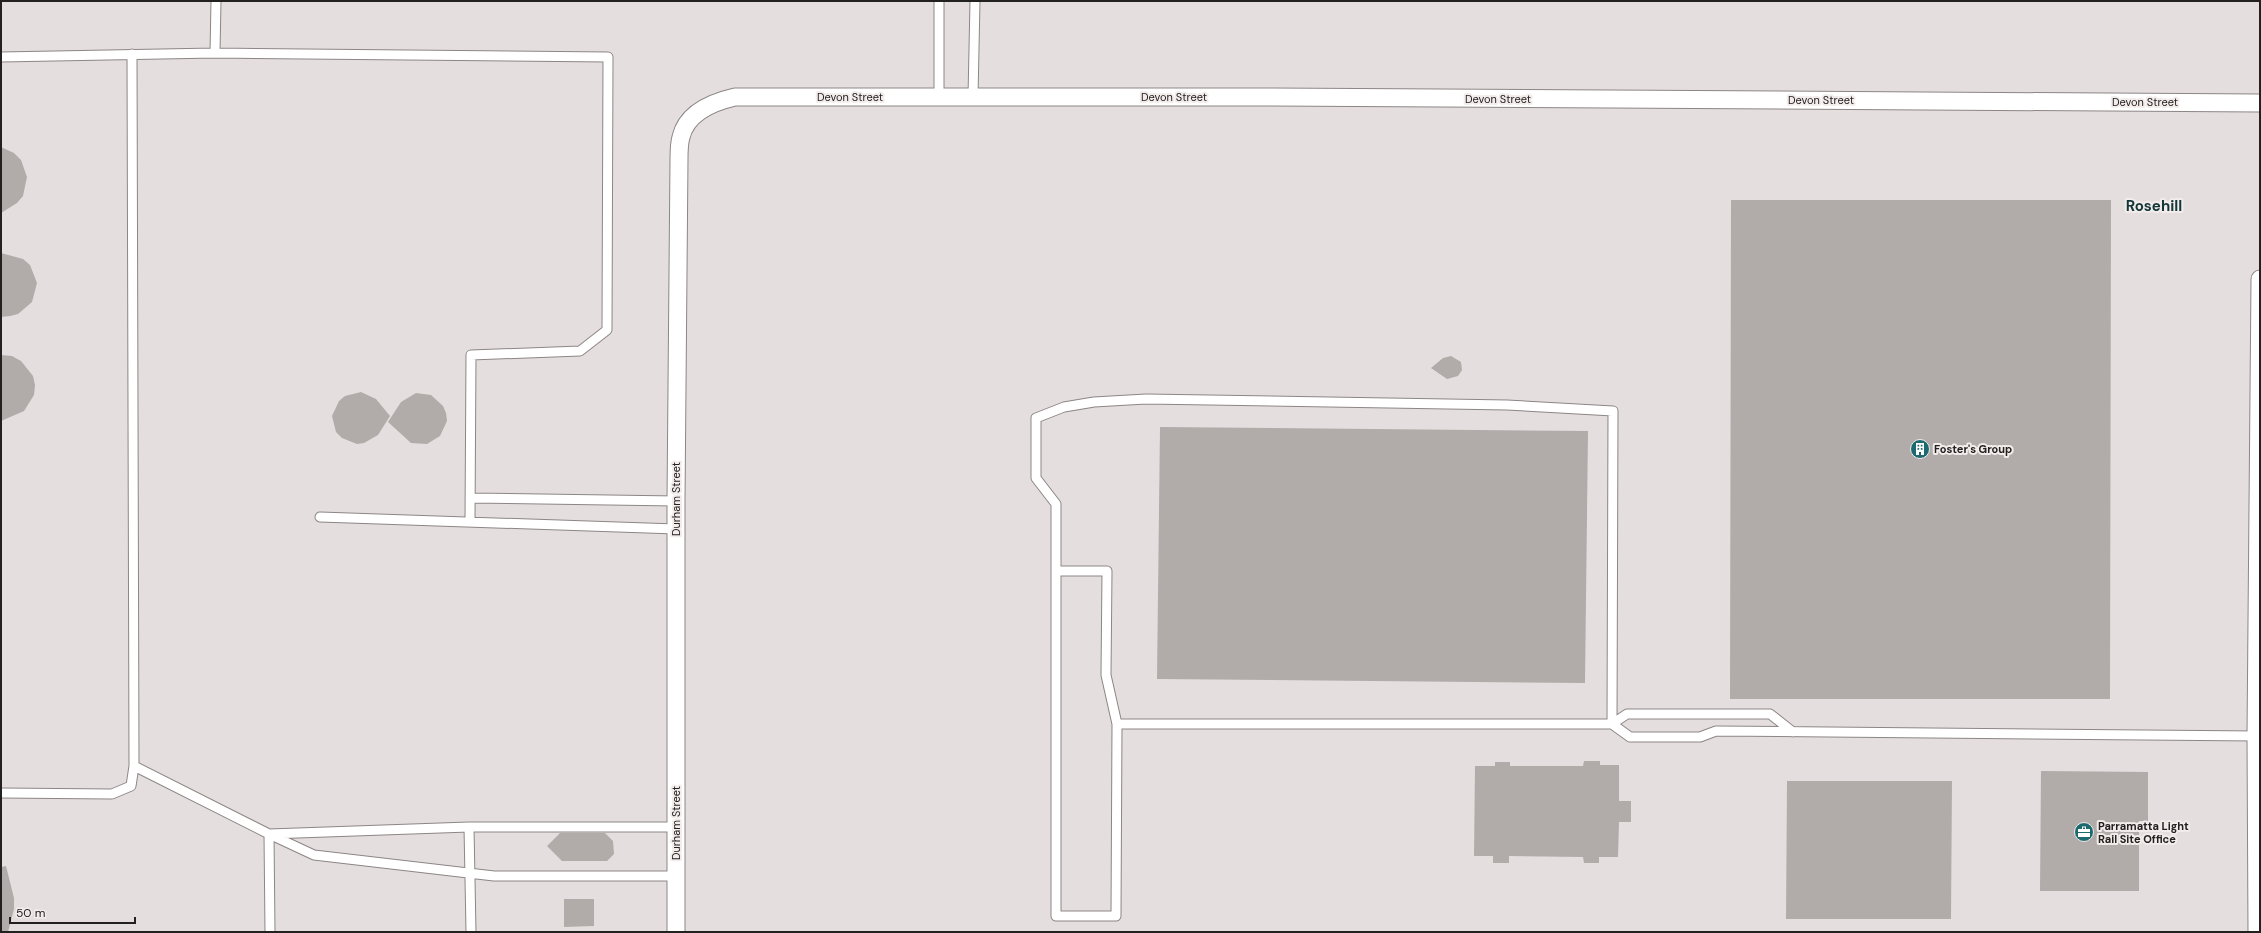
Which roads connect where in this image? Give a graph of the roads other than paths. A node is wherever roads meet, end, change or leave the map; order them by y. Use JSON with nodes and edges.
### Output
{"nodes":[{"id":1,"x":216,"y":1,"type":"edge"},
{"id":2,"x":939,"y":1,"type":"edge"},
{"id":3,"x":975,"y":1,"type":"edge"},
{"id":4,"x":132,"y":54,"type":"junction"},
{"id":5,"x":215,"y":54,"type":"junction"},
{"id":6,"x":1,"y":58,"type":"edge"},
{"id":7,"x":735,"y":97,"type":"joint"},
{"id":8,"x":939,"y":97,"type":"junction"},
{"id":9,"x":973,"y":97,"type":"junction"},
{"id":10,"x":2260,"y":103,"type":"edge"},
{"id":11,"x":2260,"y":279,"type":"edge"},
{"id":12,"x":470,"y":498,"type":"junction"},
{"id":13,"x":676,"y":501,"type":"junction"},
{"id":14,"x":320,"y":517,"type":"dead end"},
{"id":15,"x":470,"y":521,"type":"junction"},
{"id":16,"x":676,"y":529,"type":"junction"},
{"id":17,"x":1056,"y":571,"type":"junction"},
{"id":18,"x":1117,"y":724,"type":"junction"},
{"id":19,"x":1612,"y":724,"type":"junction"},
{"id":20,"x":1793,"y":732,"type":"junction"},
{"id":21,"x":2256,"y":736,"type":"junction"},
{"id":22,"x":134,"y":766,"type":"junction"},
{"id":23,"x":1,"y":793,"type":"edge"},
{"id":24,"x":469,"y":827,"type":"junction"},
{"id":25,"x":676,"y":827,"type":"junction"},
{"id":26,"x":269,"y":834,"type":"junction"},
{"id":27,"x":470,"y":874,"type":"junction"},
{"id":28,"x":676,"y":876,"type":"junction"},
{"id":29,"x":270,"y":932,"type":"edge"},
{"id":30,"x":471,"y":932,"type":"edge"},
{"id":31,"x":676,"y":932,"type":"edge"},
{"id":32,"x":2257,"y":932,"type":"edge"}],
"edges":[{"from":1,"to":5,"type":"lane"},
{"from":2,"to":8,"type":"lane"},
{"from":3,"to":9,"type":"lane"},
{"from":4,"to":5,"type":"lane"},
{"from":4,"to":6,"type":"lane"},
{"from":4,"to":22,"type":"lane"},
{"from":5,"to":12,"type":"lane"},
{"from":7,"to":8,"type":"street","name":"Devon Street"},
{"from":7,"to":13,"type":"street","name":"Durham Street"},
{"from":8,"to":9,"type":"street","name":"Devon Street"},
{"from":9,"to":10,"type":"street","name":"Devon Street"},
{"from":11,"to":21,"type":"street"},
{"from":12,"to":13,"type":"lane"},
{"from":12,"to":15,"type":"lane"},
{"from":13,"to":16,"type":"street","name":"Durham Street"},
{"from":14,"to":15,"type":"lane"},
{"from":15,"to":16,"type":"lane"},
{"from":16,"to":25,"type":"street","name":"Durham Street"},
{"from":17,"to":18,"type":"lane"},
{"from":17,"to":18,"type":"lane"},
{"from":17,"to":19,"type":"lane"},
{"from":18,"to":19,"type":"lane"},
{"from":19,"to":20,"type":"lane"},
{"from":19,"to":20,"type":"lane"},
{"from":20,"to":21,"type":"lane"},
{"from":21,"to":32,"type":"street"},
{"from":22,"to":23,"type":"lane"},
{"from":22,"to":26,"type":"lane"},
{"from":24,"to":25,"type":"lane"},
{"from":24,"to":26,"type":"lane"},
{"from":24,"to":27,"type":"lane"},
{"from":25,"to":28,"type":"street","name":"Durham Street"},
{"from":26,"to":27,"type":"lane"},
{"from":26,"to":29,"type":"lane"},
{"from":27,"to":28,"type":"lane"},
{"from":27,"to":30,"type":"lane"},
{"from":28,"to":31,"type":"street","name":"Durham Street"}]}
